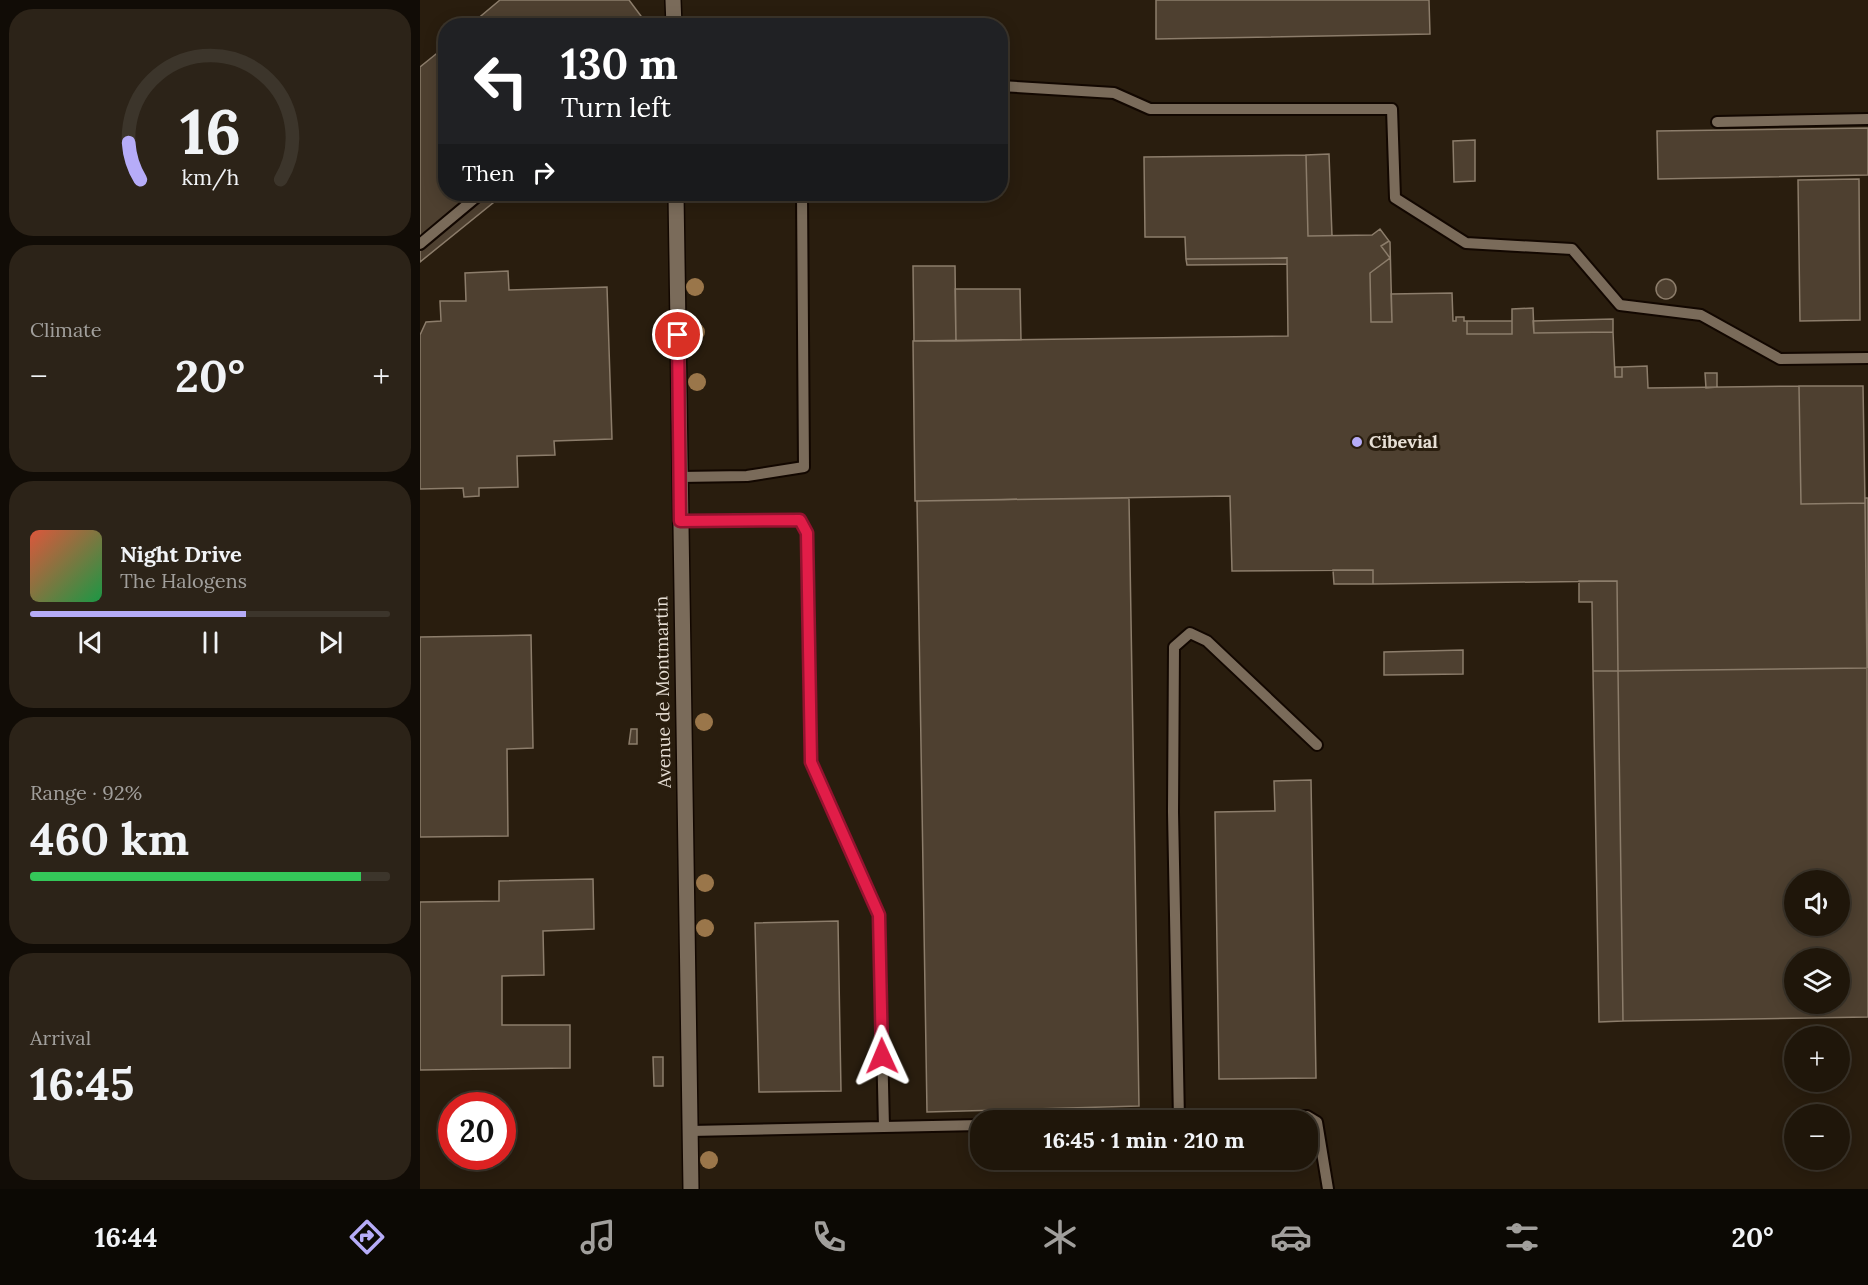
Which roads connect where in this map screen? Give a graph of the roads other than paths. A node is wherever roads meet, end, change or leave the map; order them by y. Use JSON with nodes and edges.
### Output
{"nodes":[{"id":1,"x":673,"y":0,"type":"edge"},
{"id":2,"x":674,"y":18,"type":"edge"},
{"id":3,"x":1008,"y":86,"type":"edge"},
{"id":4,"x":1868,"y":119,"type":"edge"},
{"id":5,"x":1717,"y":122,"type":"dead end"},
{"id":6,"x":472,"y":201,"type":"edge"},
{"id":7,"x":676,"y":201,"type":"edge"},
{"id":8,"x":802,"y":201,"type":"edge"},
{"id":9,"x":420,"y":244,"type":"edge"},
{"id":10,"x":1868,"y":358,"type":"edge"},
{"id":11,"x":679,"y":477,"type":"junction"},
{"id":12,"x":680,"y":521,"type":"junction"},
{"id":13,"x":1317,"y":745,"type":"dead end"},
{"id":14,"x":1179,"y":1110,"type":"edge"},
{"id":15,"x":970,"y":1125,"type":"edge"},
{"id":16,"x":884,"y":1127,"type":"junction"},
{"id":17,"x":1318,"y":1128,"type":"edge"},
{"id":18,"x":690,"y":1131,"type":"junction"},
{"id":19,"x":691,"y":1189,"type":"edge"},
{"id":20,"x":1328,"y":1189,"type":"edge"}],
"edges":[{"from":1,"to":2,"type":"street"},
{"from":3,"to":10,"type":"lane"},
{"from":4,"to":5,"type":"lane"},
{"from":6,"to":9,"type":"lane"},
{"from":7,"to":11,"type":"street","name":"Avenue de Montmartin"},
{"from":8,"to":11,"type":"lane"},
{"from":11,"to":12,"type":"street","name":"Avenue de Montmartin"},
{"from":12,"to":16,"type":"lane"},
{"from":12,"to":18,"type":"street","name":"Avenue de Montmartin"},
{"from":13,"to":14,"type":"lane"},
{"from":15,"to":16,"type":"lane"},
{"from":16,"to":18,"type":"lane"},
{"from":17,"to":20,"type":"lane"},
{"from":18,"to":19,"type":"street","name":"Avenue de Montmartin"}]}
